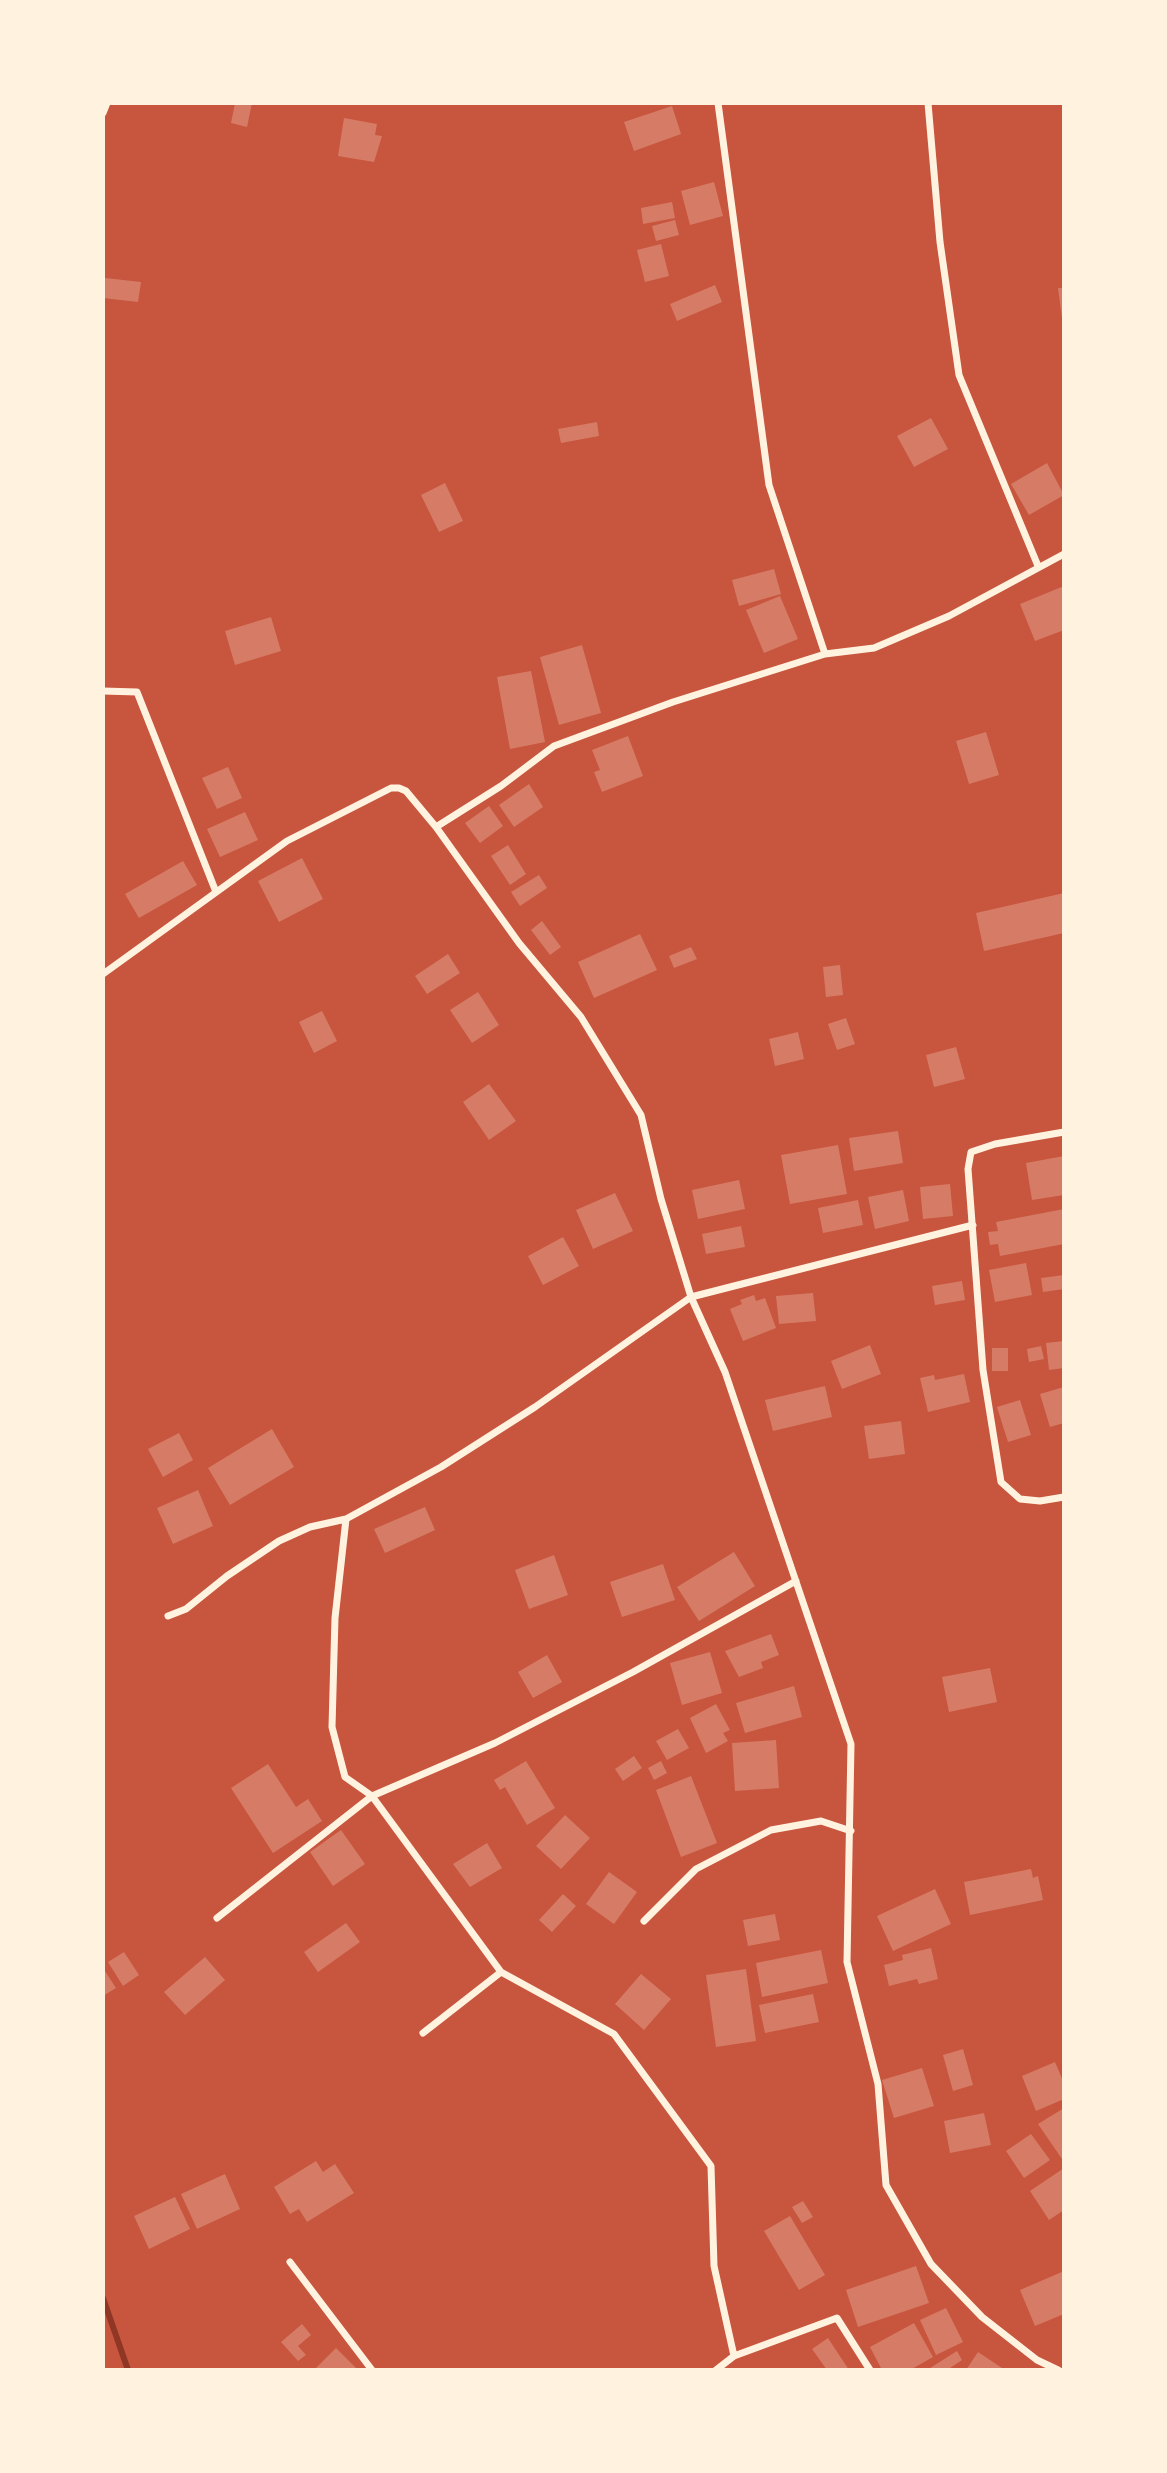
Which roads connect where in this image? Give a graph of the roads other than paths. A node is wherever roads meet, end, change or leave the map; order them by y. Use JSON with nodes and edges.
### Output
{"nodes":[{"id":1,"x":107,"y":103,"type":"edge"},
{"id":2,"x":718,"y":103,"type":"edge"},
{"id":3,"x":928,"y":103,"type":"edge"},
{"id":4,"x":103,"y":113,"type":"edge"},
{"id":5,"x":1064,"y":554,"type":"edge"},
{"id":6,"x":1038,"y":566,"type":"junction"},
{"id":7,"x":825,"y":654,"type":"junction"},
{"id":8,"x":103,"y":691,"type":"edge"},
{"id":9,"x":436,"y":827,"type":"junction"},
{"id":10,"x":216,"y":892,"type":"junction"},
{"id":11,"x":103,"y":974,"type":"edge"},
{"id":12,"x":1064,"y":1132,"type":"edge"},
{"id":13,"x":973,"y":1225,"type":"junction"},
{"id":14,"x":691,"y":1297,"type":"junction"},
{"id":15,"x":1064,"y":1497,"type":"edge"},
{"id":16,"x":346,"y":1519,"type":"junction"},
{"id":17,"x":796,"y":1581,"type":"junction"},
{"id":18,"x":168,"y":1616,"type":"dead end"},
{"id":19,"x":372,"y":1796,"type":"junction"},
{"id":20,"x":851,"y":1831,"type":"junction"},
{"id":21,"x":217,"y":1918,"type":"dead end"},
{"id":22,"x":644,"y":1921,"type":"dead end"},
{"id":23,"x":501,"y":1972,"type":"junction"},
{"id":24,"x":424,"y":2033,"type":"dead end"},
{"id":25,"x":290,"y":2262,"type":"dead end"},
{"id":26,"x":734,"y":2356,"type":"junction"},
{"id":27,"x":372,"y":2370,"type":"edge"},
{"id":28,"x":716,"y":2370,"type":"edge"},
{"id":29,"x":870,"y":2370,"type":"edge"},
{"id":30,"x":1058,"y":2370,"type":"edge"}],
"edges":[{"from":1,"to":4,"type":"street"},
{"from":2,"to":7,"type":"street"},
{"from":3,"to":6,"type":"street"},
{"from":5,"to":6,"type":"street"},
{"from":6,"to":7,"type":"street"},
{"from":7,"to":9,"type":"street"},
{"from":8,"to":10,"type":"street"},
{"from":9,"to":10,"type":"street"},
{"from":9,"to":14,"type":"street"},
{"from":10,"to":11,"type":"street"},
{"from":12,"to":13,"type":"street"},
{"from":13,"to":14,"type":"street"},
{"from":13,"to":15,"type":"street"},
{"from":14,"to":16,"type":"street"},
{"from":14,"to":17,"type":"street"},
{"from":16,"to":18,"type":"street"},
{"from":16,"to":19,"type":"street"},
{"from":17,"to":19,"type":"street"},
{"from":17,"to":20,"type":"street"},
{"from":19,"to":21,"type":"street"},
{"from":19,"to":23,"type":"street"},
{"from":20,"to":22,"type":"street"},
{"from":20,"to":30,"type":"street"},
{"from":23,"to":24,"type":"street"},
{"from":23,"to":26,"type":"street"},
{"from":25,"to":27,"type":"street"},
{"from":26,"to":28,"type":"street"},
{"from":26,"to":29,"type":"street"}]}
